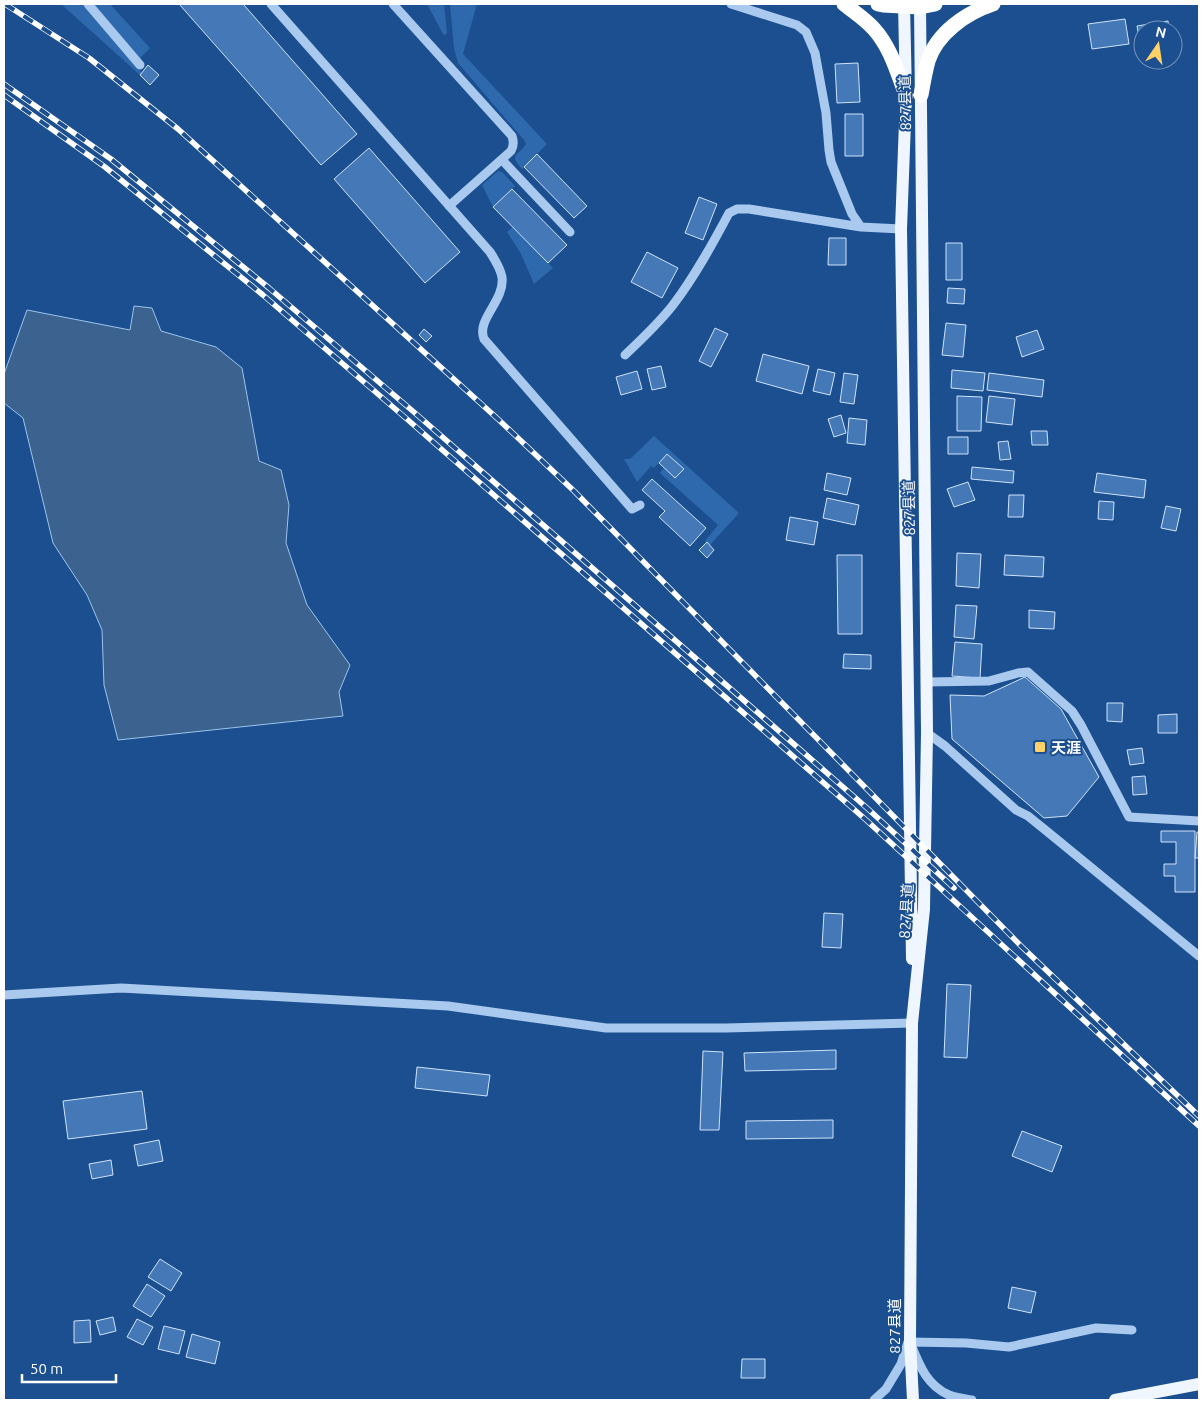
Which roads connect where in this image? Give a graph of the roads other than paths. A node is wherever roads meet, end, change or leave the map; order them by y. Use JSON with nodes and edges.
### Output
{"nodes":[{"id":1,"x":88,"y":4,"type":"edge"},
{"id":2,"x":270,"y":4,"type":"edge"},
{"id":3,"x":393,"y":4,"type":"edge"},
{"id":4,"x":731,"y":4,"type":"edge"},
{"id":5,"x":844,"y":4,"type":"edge"},
{"id":6,"x":878,"y":4,"type":"edge"},
{"id":7,"x":993,"y":4,"type":"edge"},
{"id":8,"x":904,"y":5,"type":"edge"},
{"id":9,"x":925,"y":5,"type":"edge"},
{"id":10,"x":140,"y":65,"type":"dead end"},
{"id":11,"x":914,"y":95,"type":"junction"},
{"id":12,"x":502,"y":160,"type":"junction"},
{"id":13,"x":449,"y":206,"type":"junction"},
{"id":14,"x":861,"y":227,"type":"junction"},
{"id":15,"x":901,"y":229,"type":"junction"},
{"id":16,"x":570,"y":232,"type":"dead end"},
{"id":17,"x":625,"y":354,"type":"dead end"},
{"id":18,"x":640,"y":505,"type":"dead end"},
{"id":19,"x":926,"y":682,"type":"junction"},
{"id":20,"x":927,"y":733,"type":"junction"},
{"id":21,"x":1199,"y":821,"type":"edge"},
{"id":22,"x":1199,"y":956,"type":"edge"},
{"id":23,"x":4,"y":995,"type":"edge"},
{"id":24,"x":913,"y":1017,"type":"junction"},
{"id":25,"x":1132,"y":1330,"type":"dead end"},
{"id":26,"x":910,"y":1338,"type":"junction"},
{"id":27,"x":1199,"y":1384,"type":"edge"},
{"id":28,"x":874,"y":1400,"type":"edge"},
{"id":29,"x":913,"y":1400,"type":"edge"},
{"id":30,"x":972,"y":1400,"type":"edge"},
{"id":31,"x":1115,"y":1400,"type":"edge"}],
"edges":[{"from":1,"to":10,"type":"street"},
{"from":2,"to":13,"type":"street"},
{"from":3,"to":12,"type":"street"},
{"from":4,"to":14,"type":"street"},
{"from":5,"to":11,"type":"highway"},
{"from":6,"to":8,"type":"highway"},
{"from":7,"to":11,"type":"highway"},
{"from":8,"to":9,"type":"highway"},
{"from":8,"to":11,"type":"main road","name":"827县道"},
{"from":9,"to":11,"type":"main road","name":"827县道"},
{"from":11,"to":15,"type":"main road","name":"827县道"},
{"from":11,"to":19,"type":"main road","name":"827县道"},
{"from":12,"to":13,"type":"street"},
{"from":12,"to":16,"type":"street"},
{"from":13,"to":18,"type":"street"},
{"from":14,"to":15,"type":"street"},
{"from":14,"to":17,"type":"street"},
{"from":15,"to":24,"type":"main road","name":"827县道"},
{"from":19,"to":20,"type":"main road","name":"827县道"},
{"from":19,"to":21,"type":"street"},
{"from":20,"to":22,"type":"street"},
{"from":20,"to":24,"type":"main road","name":"827县道"},
{"from":23,"to":24,"type":"street"},
{"from":24,"to":26,"type":"main road","name":"827县道"},
{"from":25,"to":26,"type":"street"},
{"from":26,"to":28,"type":"street"},
{"from":26,"to":29,"type":"main road","name":"827县道"},
{"from":26,"to":30,"type":"street"},
{"from":27,"to":31,"type":"main road"}]}
